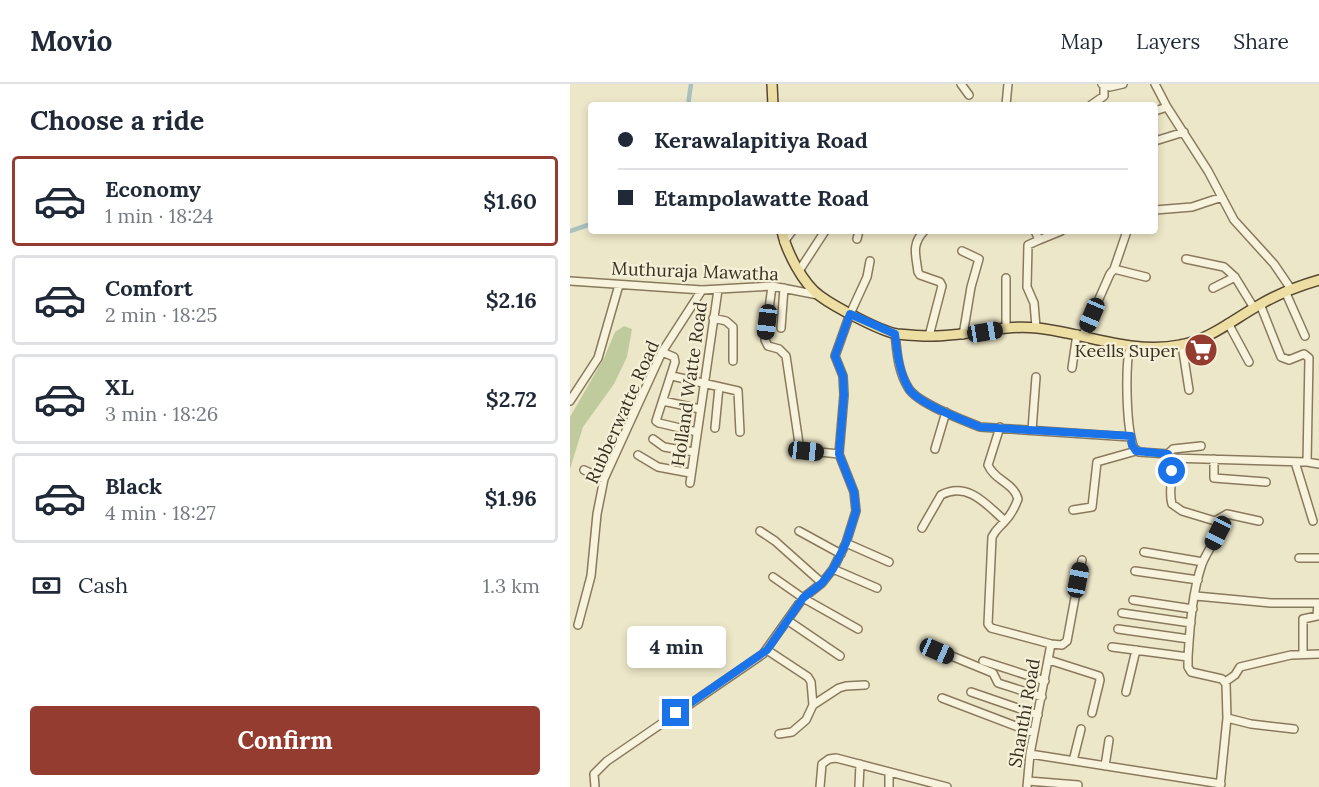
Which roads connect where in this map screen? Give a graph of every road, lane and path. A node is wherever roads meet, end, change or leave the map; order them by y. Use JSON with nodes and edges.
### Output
{"nodes":[{"id":1,"x":772,"y":84,"type":"edge"},
{"id":2,"x":961,"y":84,"type":"edge"},
{"id":3,"x":1008,"y":84,"type":"edge"},
{"id":4,"x":1123,"y":84,"type":"edge"},
{"id":5,"x":1155,"y":84,"type":"edge"},
{"id":6,"x":1103,"y":85,"type":"edge"},
{"id":7,"x":969,"y":95,"type":"dead end"},
{"id":8,"x":773,"y":102,"type":"edge"},
{"id":9,"x":1006,"y":102,"type":"edge"},
{"id":10,"x":1095,"y":102,"type":"edge"},
{"id":11,"x":1167,"y":107,"type":"junction"},
{"id":12,"x":1158,"y":110,"type":"edge"},
{"id":13,"x":1184,"y":132,"type":"junction"},
{"id":14,"x":1158,"y":140,"type":"edge"},
{"id":15,"x":1222,"y":197,"type":"junction"},
{"id":16,"x":1158,"y":210,"type":"edge"},
{"id":17,"x":783,"y":234,"type":"edge"},
{"id":18,"x":790,"y":234,"type":"edge"},
{"id":19,"x":823,"y":234,"type":"edge"},
{"id":20,"x":921,"y":234,"type":"edge"},
{"id":21,"x":1037,"y":234,"type":"edge"},
{"id":22,"x":1053,"y":234,"type":"edge"},
{"id":23,"x":1126,"y":234,"type":"edge"},
{"id":24,"x":1040,"y":240,"type":"junction"},
{"id":25,"x":784,"y":242,"type":"junction"},
{"id":26,"x":962,"y":250,"type":"dead end"},
{"id":27,"x":1186,"y":259,"type":"dead end"},
{"id":28,"x":870,"y":261,"type":"dead end"},
{"id":29,"x":1114,"y":269,"type":"junction"},
{"id":30,"x":799,"y":271,"type":"junction"},
{"id":31,"x":1146,"y":277,"type":"dead end"},
{"id":32,"x":1235,"y":277,"type":"junction"},
{"id":33,"x":1006,"y":278,"type":"dead end"},
{"id":34,"x":1319,"y":280,"type":"edge"},
{"id":35,"x":570,"y":281,"type":"edge"},
{"id":36,"x":619,"y":285,"type":"junction"},
{"id":37,"x":772,"y":286,"type":"junction"},
{"id":38,"x":784,"y":288,"type":"junction"},
{"id":39,"x":1213,"y":288,"type":"dead end"},
{"id":40,"x":702,"y":290,"type":"junction"},
{"id":41,"x":718,"y":290,"type":"junction"},
{"id":42,"x":1288,"y":290,"type":"junction"},
{"id":43,"x":818,"y":295,"type":"junction"},
{"id":44,"x":1257,"y":306,"type":"junction"},
{"id":45,"x":850,"y":314,"type":"junction"},
{"id":46,"x":713,"y":318,"type":"junction"},
{"id":47,"x":1228,"y":323,"type":"junction"},
{"id":48,"x":1036,"y":327,"type":"junction"},
{"id":49,"x":781,"y":328,"type":"dead end"},
{"id":50,"x":1006,"y":328,"type":"junction"},
{"id":51,"x":895,"y":334,"type":"junction"},
{"id":52,"x":963,"y":335,"type":"junction"},
{"id":53,"x":1080,"y":335,"type":"junction"},
{"id":54,"x":929,"y":336,"type":"junction"},
{"id":55,"x":1305,"y":336,"type":"dead end"},
{"id":56,"x":1182,"y":345,"type":"junction"},
{"id":57,"x":1130,"y":346,"type":"junction"},
{"id":58,"x":662,"y":352,"type":"junction"},
{"id":59,"x":733,"y":361,"type":"dead end"},
{"id":60,"x":1249,"y":362,"type":"dead end"},
{"id":61,"x":1072,"y":368,"type":"dead end"},
{"id":62,"x":672,"y":376,"type":"junction"},
{"id":63,"x":1036,"y":377,"type":"dead end"},
{"id":64,"x":704,"y":383,"type":"junction"},
{"id":65,"x":718,"y":387,"type":"junction"},
{"id":66,"x":1189,"y":390,"type":"dead end"},
{"id":67,"x":570,"y":401,"type":"edge"},
{"id":68,"x":663,"y":401,"type":"junction"},
{"id":69,"x":700,"y":409,"type":"junction"},
{"id":70,"x":1309,"y":409,"type":"junction"},
{"id":71,"x":946,"y":412,"type":"junction"},
{"id":72,"x":1319,"y":412,"type":"edge"},
{"id":73,"x":1000,"y":427,"type":"junction"},
{"id":74,"x":715,"y":428,"type":"dead end"},
{"id":75,"x":1032,"y":430,"type":"junction"},
{"id":76,"x":697,"y":432,"type":"junction"},
{"id":77,"x":740,"y":432,"type":"dead end"},
{"id":78,"x":1131,"y":436,"type":"junction"},
{"id":79,"x":653,"y":439,"type":"dead end"},
{"id":80,"x":1201,"y":446,"type":"dead end"},
{"id":81,"x":935,"y":448,"type":"dead end"},
{"id":82,"x":1136,"y":451,"type":"junction"},
{"id":83,"x":694,"y":452,"type":"junction"},
{"id":84,"x":839,"y":454,"type":"junction"},
{"id":85,"x":638,"y":455,"type":"dead end"},
{"id":86,"x":1169,"y":456,"type":"junction"},
{"id":87,"x":1214,"y":459,"type":"junction"},
{"id":88,"x":1296,"y":462,"type":"junction"},
{"id":89,"x":1307,"y":462,"type":"junction"},
{"id":90,"x":1319,"y":464,"type":"edge"},
{"id":91,"x":584,"y":470,"type":"dead end"},
{"id":92,"x":690,"y":473,"type":"junction"},
{"id":93,"x":604,"y":479,"type":"junction"},
{"id":94,"x":1266,"y":482,"type":"dead end"},
{"id":95,"x":690,"y":483,"type":"dead end"},
{"id":96,"x":1073,"y":510,"type":"dead end"},
{"id":97,"x":1215,"y":521,"type":"junction"},
{"id":98,"x":1259,"y":521,"type":"dead end"},
{"id":99,"x":1313,"y":521,"type":"dead end"},
{"id":100,"x":1005,"y":522,"type":"junction"},
{"id":101,"x":922,"y":528,"type":"dead end"},
{"id":102,"x":760,"y":531,"type":"dead end"},
{"id":103,"x":799,"y":531,"type":"dead end"},
{"id":104,"x":846,"y":543,"type":"junction"},
{"id":105,"x":1144,"y":552,"type":"dead end"},
{"id":106,"x":841,"y":554,"type":"junction"},
{"id":107,"x":1299,"y":558,"type":"dead end"},
{"id":108,"x":1319,"y":558,"type":"edge"},
{"id":109,"x":1082,"y":560,"type":"dead end"},
{"id":110,"x":889,"y":562,"type":"dead end"},
{"id":111,"x":1203,"y":562,"type":"junction"},
{"id":112,"x":833,"y":569,"type":"junction"},
{"id":113,"x":1135,"y":570,"type":"dead end"},
{"id":114,"x":773,"y":577,"type":"dead end"},
{"id":115,"x":1198,"y":580,"type":"junction"},
{"id":116,"x":822,"y":583,"type":"junction"},
{"id":117,"x":877,"y":588,"type":"dead end"},
{"id":118,"x":1196,"y":596,"type":"junction"},
{"id":119,"x":803,"y":598,"type":"junction"},
{"id":120,"x":1133,"y":600,"type":"dead end"},
{"id":121,"x":1318,"y":603,"type":"edge"},
{"id":122,"x":1193,"y":609,"type":"junction"},
{"id":123,"x":1122,"y":613,"type":"dead end"},
{"id":124,"x":787,"y":620,"type":"junction"},
{"id":125,"x":1191,"y":623,"type":"junction"},
{"id":126,"x":578,"y":625,"type":"dead end"},
{"id":127,"x":858,"y":629,"type":"dead end"},
{"id":128,"x":1118,"y":629,"type":"dead end"},
{"id":129,"x":1189,"y":639,"type":"junction"},
{"id":130,"x":1051,"y":644,"type":"junction"},
{"id":131,"x":1112,"y":647,"type":"dead end"},
{"id":132,"x":767,"y":650,"type":"junction"},
{"id":133,"x":1136,"y":650,"type":"junction"},
{"id":134,"x":937,"y":651,"type":"dead end"},
{"id":135,"x":1303,"y":654,"type":"junction"},
{"id":136,"x":1319,"y":654,"type":"edge"},
{"id":137,"x":840,"y":656,"type":"dead end"},
{"id":138,"x":1188,"y":657,"type":"junction"},
{"id":139,"x":1049,"y":660,"type":"junction"},
{"id":140,"x":983,"y":661,"type":"dead end"},
{"id":141,"x":1045,"y":681,"type":"junction"},
{"id":142,"x":1225,"y":682,"type":"junction"},
{"id":143,"x":866,"y":685,"type":"dead end"},
{"id":144,"x":971,"y":692,"type":"dead end"},
{"id":145,"x":1126,"y":692,"type":"dead end"},
{"id":146,"x":942,"y":698,"type":"dead end"},
{"id":147,"x":1042,"y":698,"type":"junction"},
{"id":148,"x":813,"y":705,"type":"junction"},
{"id":149,"x":1092,"y":713,"type":"dead end"},
{"id":150,"x":1038,"y":715,"type":"junction"},
{"id":151,"x":1227,"y":718,"type":"junction"},
{"id":152,"x":1081,"y":729,"type":"dead end"},
{"id":153,"x":1294,"y":729,"type":"dead end"},
{"id":154,"x":1034,"y":733,"type":"junction"},
{"id":155,"x":779,"y":734,"type":"dead end"},
{"id":156,"x":1108,"y":740,"type":"dead end"},
{"id":157,"x":1030,"y":754,"type":"junction"},
{"id":158,"x":1073,"y":761,"type":"junction"},
{"id":159,"x":860,"y":764,"type":"junction"},
{"id":160,"x":1105,"y":766,"type":"junction"},
{"id":161,"x":889,"y":772,"type":"junction"},
{"id":162,"x":1027,"y":784,"type":"edge"},
{"id":163,"x":1078,"y":785,"type":"dead end"},
{"id":164,"x":1221,"y":785,"type":"edge"},
{"id":165,"x":595,"y":787,"type":"edge"},
{"id":166,"x":820,"y":787,"type":"edge"},
{"id":167,"x":859,"y":787,"type":"edge"},
{"id":168,"x":889,"y":787,"type":"edge"},
{"id":169,"x":947,"y":787,"type":"edge"}],
"edges":[{"from":1,"to":8,"type":"main road"},
{"from":2,"to":7,"type":"street"},
{"from":3,"to":9,"type":"street"},
{"from":4,"to":6,"type":"street"},
{"from":5,"to":11,"type":"street"},
{"from":6,"to":10,"type":"street"},
{"from":11,"to":12,"type":"street"},
{"from":11,"to":13,"type":"street"},
{"from":13,"to":14,"type":"street"},
{"from":13,"to":15,"type":"street"},
{"from":15,"to":16,"type":"street"},
{"from":15,"to":42,"type":"street"},
{"from":17,"to":25,"type":"main road"},
{"from":18,"to":25,"type":"street"},
{"from":19,"to":30,"type":"street"},
{"from":20,"to":54,"type":"street"},
{"from":21,"to":24,"type":"street"},
{"from":22,"to":24,"type":"street"},
{"from":23,"to":29,"type":"street"},
{"from":24,"to":48,"type":"street"},
{"from":25,"to":30,"type":"main road"},
{"from":26,"to":52,"type":"street"},
{"from":27,"to":32,"type":"street"},
{"from":28,"to":45,"type":"street"},
{"from":29,"to":31,"type":"street"},
{"from":29,"to":53,"type":"street"},
{"from":30,"to":43,"type":"main road"},
{"from":32,"to":39,"type":"street"},
{"from":32,"to":44,"type":"street"},
{"from":33,"to":50,"type":"street"},
{"from":34,"to":42,"type":"main road"},
{"from":35,"to":36,"type":"street","name":"Muthuraja Mawatha"},
{"from":36,"to":40,"type":"street","name":"Muthuraja Mawatha"},
{"from":36,"to":67,"type":"street"},
{"from":37,"to":38,"type":"street","name":"Muthuraja Mawatha"},
{"from":37,"to":41,"type":"street","name":"Muthuraja Mawatha"},
{"from":37,"to":84,"type":"street"},
{"from":38,"to":43,"type":"street","name":"Muthuraja Mawatha"},
{"from":38,"to":49,"type":"street"},
{"from":40,"to":41,"type":"street","name":"Muthuraja Mawatha"},
{"from":40,"to":58,"type":"street","name":"Rubberwatte Road"},
{"from":41,"to":46,"type":"street","name":"Holland Watte Road"},
{"from":42,"to":44,"type":"main road"},
{"from":42,"to":55,"type":"street"},
{"from":43,"to":45,"type":"main road"},
{"from":44,"to":47,"type":"main road"},
{"from":44,"to":70,"type":"street"},
{"from":45,"to":51,"type":"main road"},
{"from":45,"to":84,"type":"street"},
{"from":46,"to":59,"type":"street"},
{"from":46,"to":64,"type":"street","name":"Holland Watte Road"},
{"from":47,"to":56,"type":"main road"},
{"from":47,"to":60,"type":"street"},
{"from":48,"to":50,"type":"main road"},
{"from":48,"to":53,"type":"main road"},
{"from":50,"to":52,"type":"main road"},
{"from":51,"to":54,"type":"main road"},
{"from":51,"to":71,"type":"street"},
{"from":52,"to":54,"type":"main road"},
{"from":53,"to":57,"type":"main road"},
{"from":53,"to":61,"type":"street"},
{"from":56,"to":57,"type":"main road"},
{"from":56,"to":66,"type":"street"},
{"from":57,"to":78,"type":"street"},
{"from":58,"to":62,"type":"street"},
{"from":58,"to":93,"type":"street","name":"Rubberwatte Road"},
{"from":62,"to":64,"type":"street"},
{"from":62,"to":68,"type":"street"},
{"from":63,"to":75,"type":"street"},
{"from":64,"to":65,"type":"street"},
{"from":64,"to":69,"type":"street","name":"Holland Watte Road"},
{"from":65,"to":74,"type":"street"},
{"from":65,"to":77,"type":"street"},
{"from":68,"to":69,"type":"street"},
{"from":68,"to":76,"type":"street"},
{"from":69,"to":76,"type":"street","name":"Holland Watte Road"},
{"from":70,"to":72,"type":"street"},
{"from":70,"to":89,"type":"street"},
{"from":71,"to":73,"type":"street"},
{"from":71,"to":81,"type":"street"},
{"from":73,"to":75,"type":"street"},
{"from":73,"to":100,"type":"street","name":"Shanthi Road"},
{"from":75,"to":78,"type":"street"},
{"from":76,"to":83,"type":"street","name":"Holland Watte Road"},
{"from":78,"to":82,"type":"street"},
{"from":79,"to":83,"type":"street"},
{"from":80,"to":86,"type":"street"},
{"from":82,"to":86,"type":"street"},
{"from":82,"to":96,"type":"street"},
{"from":83,"to":92,"type":"street","name":"Holland Watte Road"},
{"from":84,"to":104,"type":"street"},
{"from":85,"to":92,"type":"street"},
{"from":86,"to":87,"type":"street"},
{"from":86,"to":97,"type":"street"},
{"from":87,"to":88,"type":"street"},
{"from":87,"to":94,"type":"street"},
{"from":88,"to":89,"type":"street"},
{"from":88,"to":99,"type":"street"},
{"from":89,"to":90,"type":"street"},
{"from":91,"to":93,"type":"street"},
{"from":92,"to":95,"type":"street","name":"Holland Watte Road"},
{"from":93,"to":126,"type":"street","name":"Rubberwatte Road"},
{"from":97,"to":98,"type":"street"},
{"from":97,"to":111,"type":"street"},
{"from":100,"to":101,"type":"street"},
{"from":100,"to":130,"type":"street","name":"Shanthi Road"},
{"from":102,"to":116,"type":"street"},
{"from":103,"to":106,"type":"street"},
{"from":104,"to":106,"type":"street"},
{"from":104,"to":110,"type":"street"},
{"from":105,"to":111,"type":"street"},
{"from":106,"to":112,"type":"street"},
{"from":107,"to":108,"type":"street"},
{"from":109,"to":130,"type":"street"},
{"from":111,"to":115,"type":"street"},
{"from":112,"to":116,"type":"street"},
{"from":112,"to":117,"type":"street"},
{"from":113,"to":115,"type":"street"},
{"from":114,"to":119,"type":"street"},
{"from":115,"to":118,"type":"street"},
{"from":116,"to":119,"type":"street"},
{"from":118,"to":121,"type":"street"},
{"from":118,"to":122,"type":"street"},
{"from":119,"to":124,"type":"street"},
{"from":119,"to":127,"type":"street"},
{"from":120,"to":122,"type":"street"},
{"from":121,"to":135,"type":"street"},
{"from":122,"to":125,"type":"street"},
{"from":123,"to":125,"type":"street"},
{"from":124,"to":132,"type":"street"},
{"from":124,"to":137,"type":"street"},
{"from":125,"to":129,"type":"street"},
{"from":128,"to":129,"type":"street"},
{"from":129,"to":138,"type":"street"},
{"from":130,"to":139,"type":"street","name":"Shanthi Road"},
{"from":131,"to":133,"type":"street"},
{"from":132,"to":148,"type":"street"},
{"from":132,"to":165,"type":"street"},
{"from":133,"to":138,"type":"street"},
{"from":133,"to":145,"type":"street"},
{"from":134,"to":147,"type":"street"},
{"from":135,"to":136,"type":"street"},
{"from":135,"to":142,"type":"street"},
{"from":138,"to":142,"type":"street"},
{"from":139,"to":141,"type":"street","name":"Shanthi Road"},
{"from":139,"to":149,"type":"street"},
{"from":140,"to":141,"type":"street"},
{"from":141,"to":147,"type":"street","name":"Shanthi Road"},
{"from":142,"to":151,"type":"street"},
{"from":143,"to":148,"type":"street"},
{"from":144,"to":150,"type":"street"},
{"from":146,"to":154,"type":"street"},
{"from":147,"to":150,"type":"street","name":"Shanthi Road"},
{"from":148,"to":155,"type":"street"},
{"from":150,"to":154,"type":"street","name":"Shanthi Road"},
{"from":151,"to":153,"type":"street"},
{"from":151,"to":164,"type":"street"},
{"from":152,"to":158,"type":"street"},
{"from":154,"to":157,"type":"street","name":"Shanthi Road"},
{"from":156,"to":160,"type":"street"},
{"from":157,"to":158,"type":"street"},
{"from":157,"to":162,"type":"street","name":"Shanthi Road"},
{"from":158,"to":160,"type":"street"},
{"from":159,"to":161,"type":"street"},
{"from":159,"to":166,"type":"street"},
{"from":159,"to":167,"type":"street"},
{"from":160,"to":164,"type":"street"},
{"from":161,"to":168,"type":"street"},
{"from":161,"to":169,"type":"street"},
{"from":162,"to":163,"type":"street"}]}
